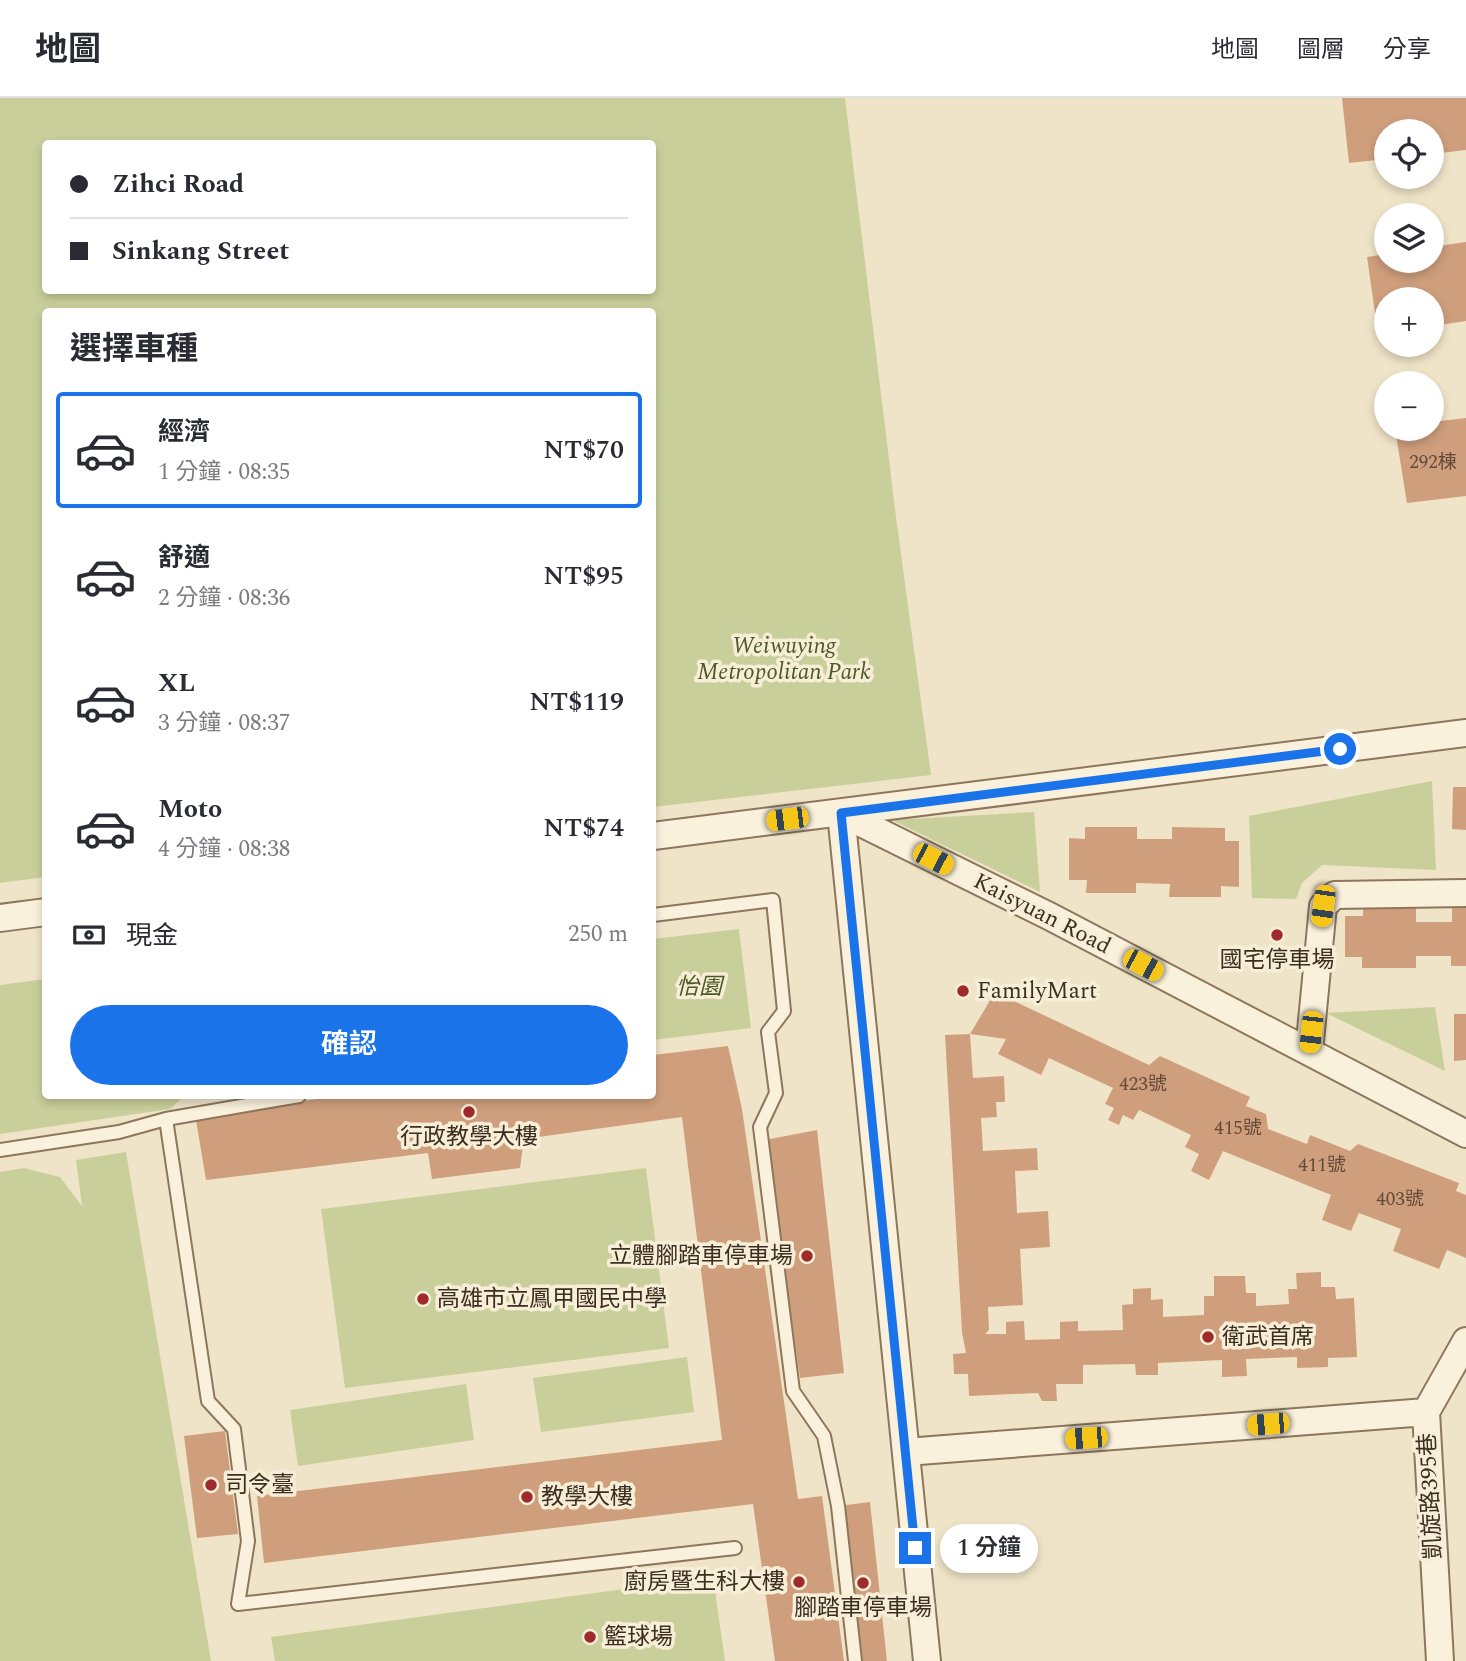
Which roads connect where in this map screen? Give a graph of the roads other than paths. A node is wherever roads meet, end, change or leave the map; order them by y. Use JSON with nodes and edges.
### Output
{"nodes":[{"id":1,"x":1466,"y":733,"type":"edge"},
{"id":2,"x":841,"y":813,"type":"junction"},
{"id":3,"x":656,"y":836,"type":"edge"},
{"id":4,"x":1466,"y":893,"type":"edge"},
{"id":5,"x":42,"y":913,"type":"edge"},
{"id":6,"x":656,"y":915,"type":"edge"},
{"id":7,"x":0,"y":918,"type":"edge"},
{"id":8,"x":1309,"y":1052,"type":"junction"},
{"id":9,"x":282,"y":1099,"type":"edge"},
{"id":10,"x":166,"y":1119,"type":"junction"},
{"id":11,"x":1466,"y":1134,"type":"edge"},
{"id":12,"x":0,"y":1150,"type":"edge"},
{"id":13,"x":1466,"y":1341,"type":"edge"},
{"id":14,"x":1457,"y":1378,"type":"edge"},
{"id":15,"x":1426,"y":1412,"type":"junction"},
{"id":16,"x":906,"y":1452,"type":"junction"},
{"id":17,"x":735,"y":1548,"type":"dead end"},
{"id":18,"x":855,"y":1661,"type":"edge"},
{"id":19,"x":927,"y":1661,"type":"edge"},
{"id":20,"x":1440,"y":1661,"type":"edge"}],
"edges":[{"from":1,"to":2,"type":"street"},
{"from":2,"to":3,"type":"street"},
{"from":2,"to":8,"type":"street","name":"Kaisyuan Road"},
{"from":2,"to":16,"type":"street"},
{"from":4,"to":8,"type":"street"},
{"from":5,"to":7,"type":"street"},
{"from":6,"to":18,"type":"lane"},
{"from":8,"to":11,"type":"street","name":"Kaisyuan Road"},
{"from":9,"to":10,"type":"lane"},
{"from":10,"to":12,"type":"lane"},
{"from":10,"to":17,"type":"lane"},
{"from":13,"to":14,"type":"street","name":"凱旋路395巷"},
{"from":14,"to":15,"type":"street","name":"凱旋路395巷"},
{"from":15,"to":16,"type":"street"},
{"from":15,"to":20,"type":"street","name":"凱旋路395巷"},
{"from":16,"to":19,"type":"street"}]}
